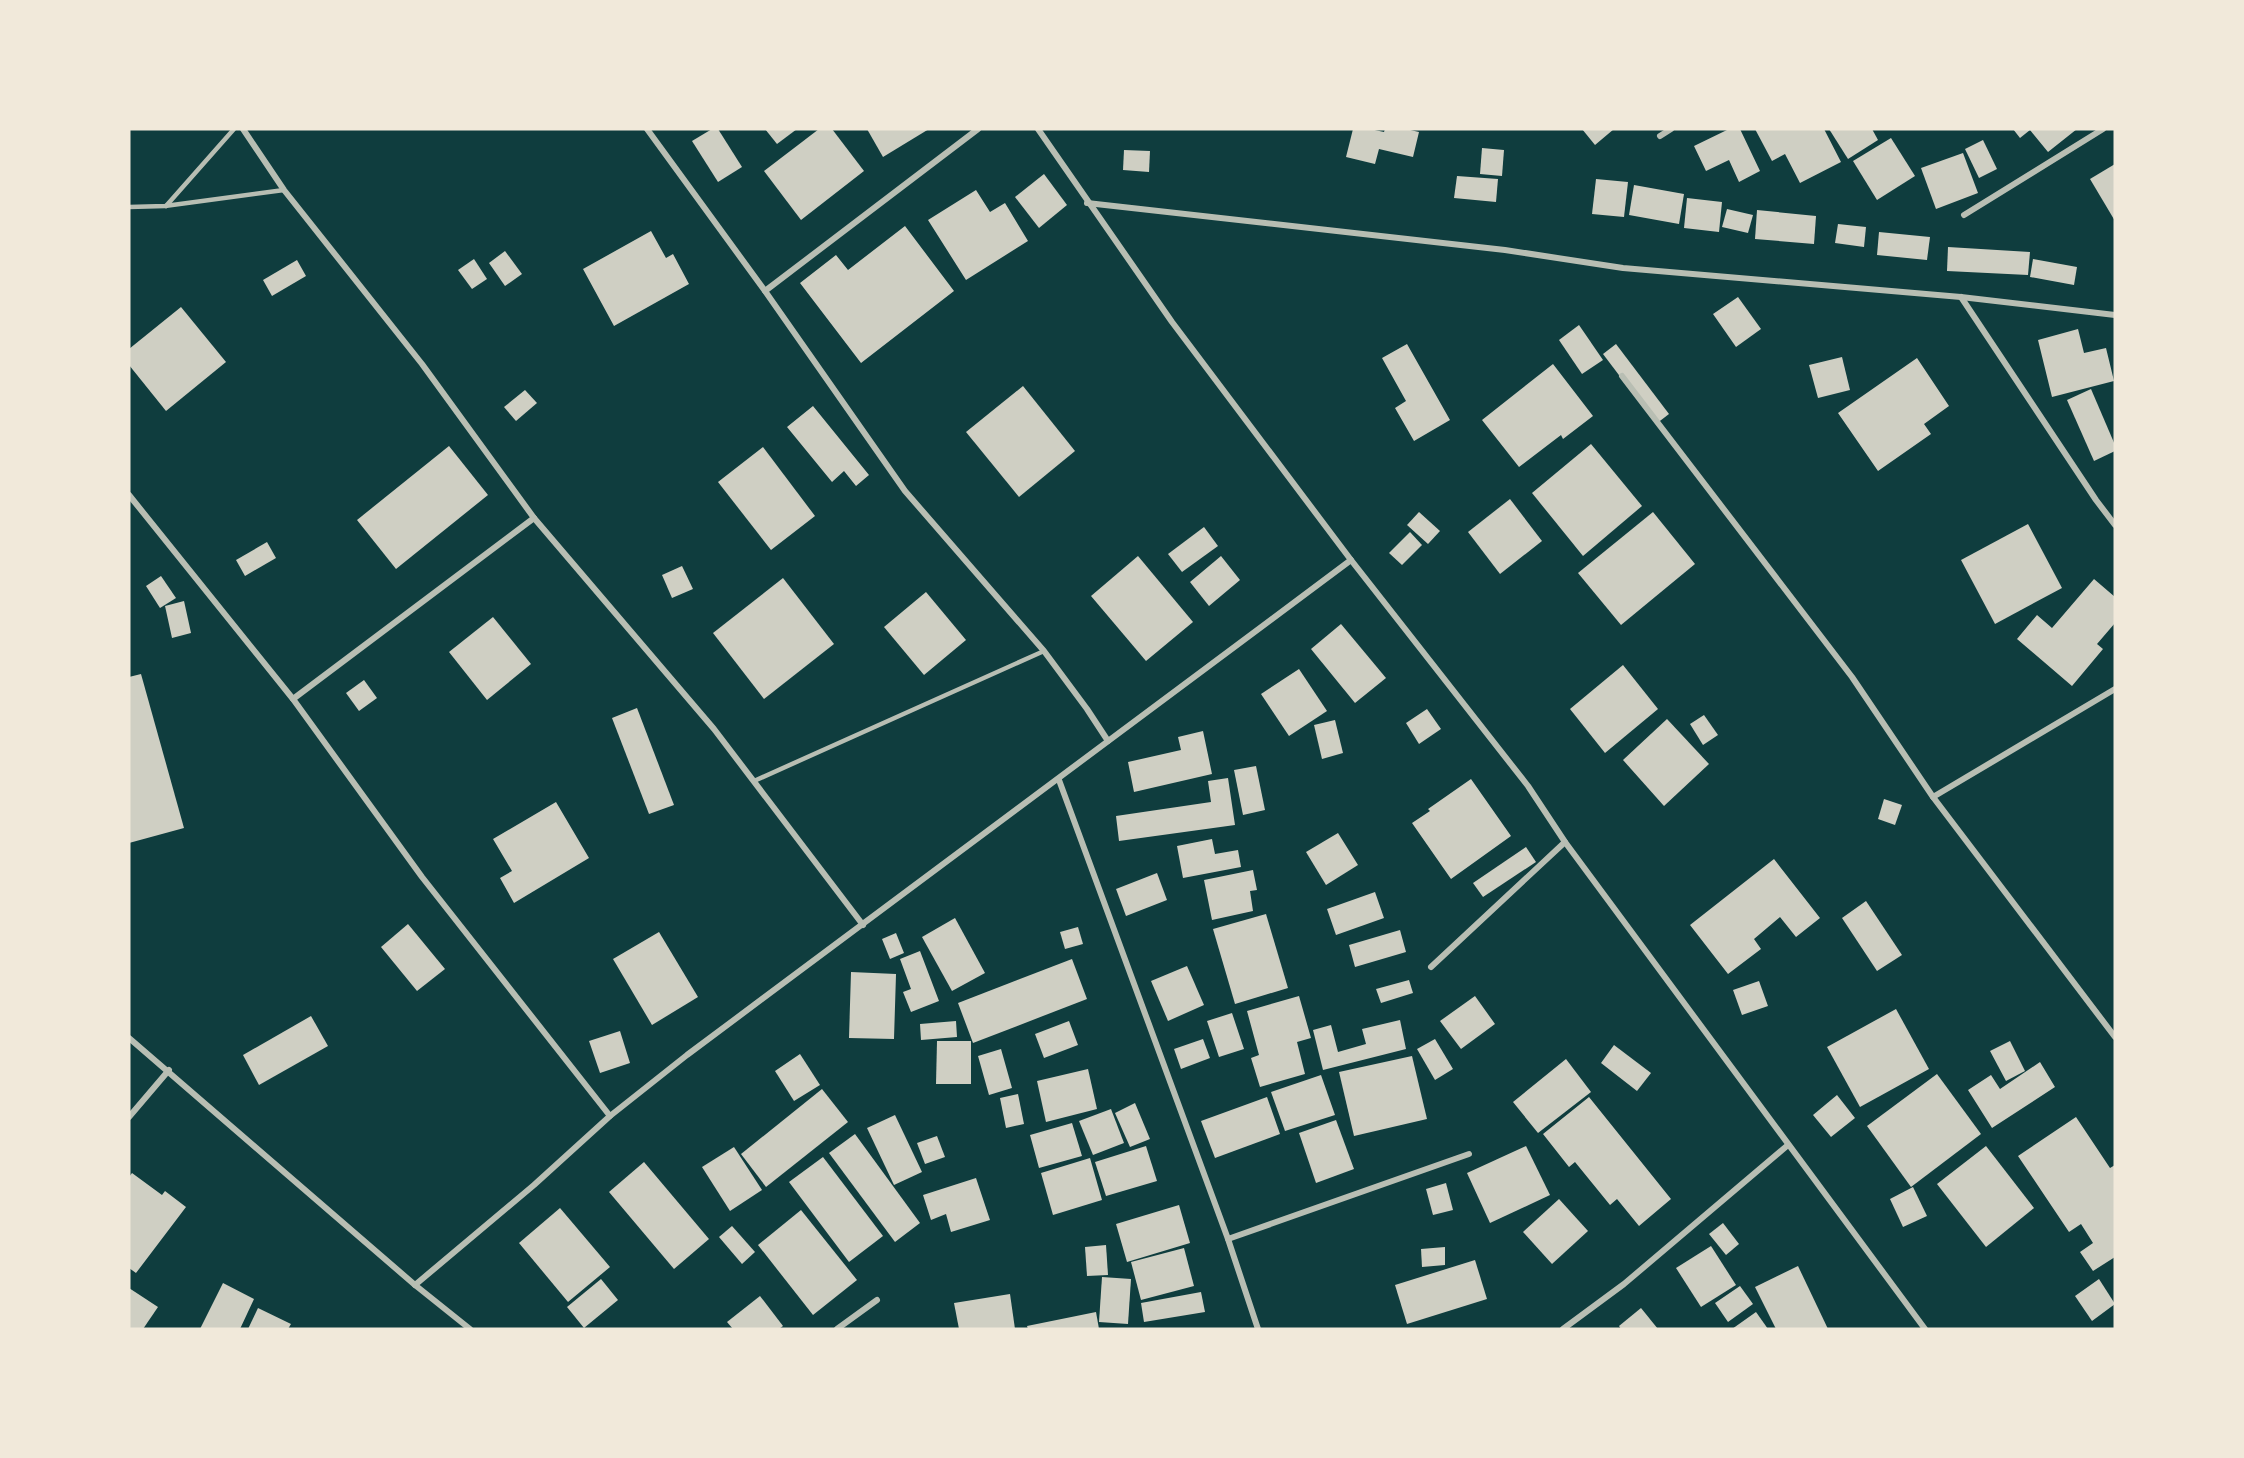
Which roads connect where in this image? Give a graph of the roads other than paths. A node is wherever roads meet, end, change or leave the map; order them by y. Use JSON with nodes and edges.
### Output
{"nodes":[{"id":1,"x":234,"y":129,"type":"edge"},
{"id":2,"x":243,"y":129,"type":"edge"},
{"id":3,"x":647,"y":129,"type":"edge"},
{"id":4,"x":978,"y":129,"type":"edge"},
{"id":5,"x":1038,"y":129,"type":"edge"},
{"id":6,"x":1671,"y":129,"type":"edge"},
{"id":7,"x":2103,"y":129,"type":"edge"},
{"id":8,"x":1660,"y":136,"type":"dead end"},
{"id":9,"x":284,"y":190,"type":"junction"},
{"id":10,"x":1088,"y":203,"type":"junction"},
{"id":11,"x":165,"y":206,"type":"junction"},
{"id":12,"x":129,"y":207,"type":"edge"},
{"id":13,"x":1964,"y":215,"type":"dead end"},
{"id":14,"x":765,"y":291,"type":"junction"},
{"id":15,"x":1961,"y":297,"type":"junction"},
{"id":16,"x":2115,"y":315,"type":"edge"},
{"id":17,"x":1622,"y":376,"type":"dead end"},
{"id":18,"x":129,"y":495,"type":"edge"},
{"id":19,"x":534,"y":518,"type":"junction"},
{"id":20,"x":2115,"y":525,"type":"edge"},
{"id":21,"x":1351,"y":560,"type":"junction"},
{"id":22,"x":1044,"y":651,"type":"junction"},
{"id":23,"x":2115,"y":689,"type":"edge"},
{"id":24,"x":293,"y":699,"type":"junction"},
{"id":25,"x":1108,"y":741,"type":"junction"},
{"id":26,"x":1059,"y":780,"type":"junction"},
{"id":27,"x":753,"y":782,"type":"junction"},
{"id":28,"x":1933,"y":797,"type":"junction"},
{"id":29,"x":1565,"y":842,"type":"junction"},
{"id":30,"x":863,"y":925,"type":"junction"},
{"id":31,"x":1431,"y":967,"type":"dead end"},
{"id":32,"x":2115,"y":1037,"type":"edge"},
{"id":33,"x":129,"y":1038,"type":"edge"},
{"id":34,"x":169,"y":1071,"type":"junction"},
{"id":35,"x":610,"y":1116,"type":"junction"},
{"id":36,"x":129,"y":1118,"type":"edge"},
{"id":37,"x":1788,"y":1145,"type":"junction"},
{"id":38,"x":1469,"y":1155,"type":"dead end"},
{"id":39,"x":1228,"y":1239,"type":"junction"},
{"id":40,"x":415,"y":1285,"type":"junction"},
{"id":41,"x":877,"y":1300,"type":"dead end"},
{"id":42,"x":470,"y":1329,"type":"edge"},
{"id":43,"x":837,"y":1329,"type":"edge"},
{"id":44,"x":1258,"y":1329,"type":"edge"},
{"id":45,"x":1563,"y":1329,"type":"edge"},
{"id":46,"x":1925,"y":1329,"type":"edge"}],
"edges":[{"from":1,"to":11,"type":"lane"},
{"from":2,"to":9,"type":"street"},
{"from":3,"to":14,"type":"street"},
{"from":4,"to":14,"type":"street"},
{"from":5,"to":10,"type":"street"},
{"from":6,"to":8,"type":"street"},
{"from":7,"to":13,"type":"street"},
{"from":9,"to":11,"type":"lane"},
{"from":9,"to":19,"type":"street"},
{"from":10,"to":15,"type":"street"},
{"from":10,"to":21,"type":"street"},
{"from":11,"to":12,"type":"lane"},
{"from":14,"to":22,"type":"street"},
{"from":15,"to":16,"type":"street"},
{"from":15,"to":20,"type":"street"},
{"from":17,"to":28,"type":"street"},
{"from":18,"to":24,"type":"street"},
{"from":19,"to":24,"type":"street"},
{"from":19,"to":27,"type":"street"},
{"from":21,"to":25,"type":"street"},
{"from":21,"to":29,"type":"street"},
{"from":22,"to":25,"type":"street"},
{"from":22,"to":27,"type":"lane"},
{"from":23,"to":28,"type":"street"},
{"from":24,"to":35,"type":"street"},
{"from":25,"to":26,"type":"street"},
{"from":26,"to":30,"type":"street"},
{"from":26,"to":39,"type":"street"},
{"from":27,"to":30,"type":"street"},
{"from":28,"to":32,"type":"street"},
{"from":29,"to":31,"type":"street"},
{"from":29,"to":37,"type":"street"},
{"from":30,"to":35,"type":"street"},
{"from":33,"to":34,"type":"street"},
{"from":34,"to":36,"type":"street"},
{"from":34,"to":40,"type":"street"},
{"from":35,"to":40,"type":"street"},
{"from":37,"to":45,"type":"street"},
{"from":37,"to":46,"type":"street"},
{"from":38,"to":39,"type":"street"},
{"from":39,"to":44,"type":"street"},
{"from":40,"to":42,"type":"street"},
{"from":41,"to":43,"type":"street"}]}
